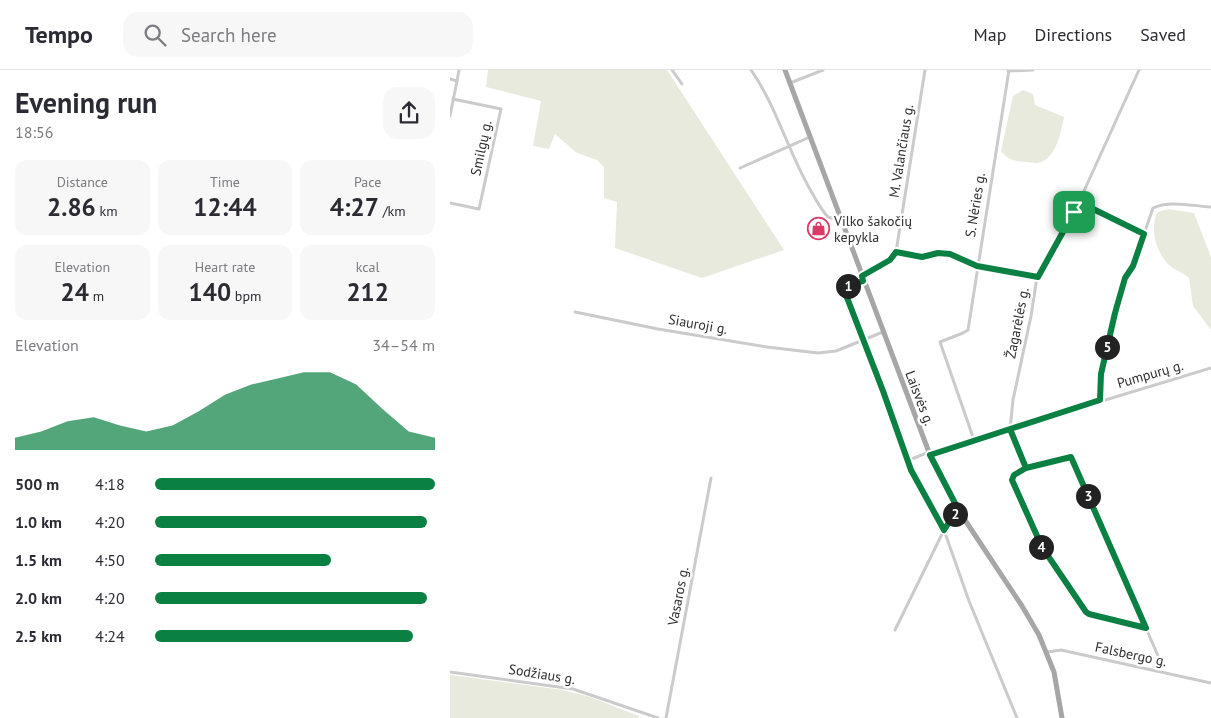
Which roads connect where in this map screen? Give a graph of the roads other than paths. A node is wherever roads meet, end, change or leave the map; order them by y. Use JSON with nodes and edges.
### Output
{"nodes":[{"id":1,"x":459,"y":70,"type":"edge"},
{"id":2,"x":672,"y":70,"type":"edge"},
{"id":3,"x":751,"y":70,"type":"edge"},
{"id":4,"x":785,"y":70,"type":"edge"},
{"id":5,"x":823,"y":70,"type":"edge"},
{"id":6,"x":925,"y":70,"type":"edge"},
{"id":7,"x":1009,"y":70,"type":"edge"},
{"id":8,"x":1033,"y":70,"type":"edge"},
{"id":9,"x":1139,"y":70,"type":"edge"},
{"id":10,"x":450,"y":79,"type":"edge"},
{"id":11,"x":457,"y":81,"type":"junction"},
{"id":12,"x":790,"y":83,"type":"junction"},
{"id":13,"x":682,"y":84,"type":"dead end"},
{"id":14,"x":453,"y":99,"type":"junction"},
{"id":15,"x":450,"y":116,"type":"edge"},
{"id":16,"x":810,"y":136,"type":"junction"},
{"id":17,"x":789,"y":145,"type":"junction"},
{"id":18,"x":740,"y":168,"type":"dead end"},
{"id":19,"x":1079,"y":202,"type":"junction"},
{"id":20,"x":450,"y":203,"type":"edge"},
{"id":21,"x":1211,"y":207,"type":"edge"},
{"id":22,"x":839,"y":217,"type":"junction"},
{"id":23,"x":1144,"y":234,"type":"junction"},
{"id":24,"x":896,"y":252,"type":"junction"},
{"id":25,"x":977,"y":266,"type":"junction"},
{"id":26,"x":1038,"y":277,"type":"junction"},
{"id":27,"x":862,"y":278,"type":"junction"},
{"id":28,"x":575,"y":312,"type":"dead end"},
{"id":29,"x":883,"y":332,"type":"junction"},
{"id":30,"x":863,"y":340,"type":"junction"},
{"id":31,"x":1211,"y":368,"type":"edge"},
{"id":32,"x":1100,"y":400,"type":"junction"},
{"id":33,"x":1010,"y":429,"type":"junction"},
{"id":34,"x":974,"y":440,"type":"junction"},
{"id":35,"x":929,"y":454,"type":"junction"},
{"id":36,"x":907,"y":461,"type":"junction"},
{"id":37,"x":1026,"y":468,"type":"junction"},
{"id":38,"x":711,"y":478,"type":"dead end"},
{"id":39,"x":959,"y":511,"type":"junction"},
{"id":40,"x":944,"y":530,"type":"junction"},
{"id":41,"x":1146,"y":628,"type":"junction"},
{"id":42,"x":895,"y":630,"type":"dead end"},
{"id":43,"x":1047,"y":652,"type":"junction"},
{"id":44,"x":1157,"y":671,"type":"junction"},
{"id":45,"x":450,"y":672,"type":"edge"},
{"id":46,"x":1211,"y":683,"type":"edge"},
{"id":47,"x":657,"y":718,"type":"edge"},
{"id":48,"x":666,"y":718,"type":"edge"},
{"id":49,"x":1017,"y":718,"type":"edge"},
{"id":50,"x":1062,"y":718,"type":"edge"}],
"edges":[{"from":1,"to":11,"type":"street"},
{"from":2,"to":13,"type":"street"},
{"from":3,"to":17,"type":"street"},
{"from":4,"to":12,"type":"main road","name":"Laisvės g."},
{"from":5,"to":12,"type":"street"},
{"from":6,"to":24,"type":"street","name":"M. Valančiaus g."},
{"from":7,"to":8,"type":"street"},
{"from":7,"to":25,"type":"street","name":"S. Nėries g."},
{"from":9,"to":19,"type":"street","name":"Žagarėlės g."},
{"from":10,"to":11,"type":"street"},
{"from":11,"to":14,"type":"street"},
{"from":12,"to":16,"type":"main road","name":"Laisvės g."},
{"from":14,"to":15,"type":"street"},
{"from":14,"to":20,"type":"street","name":"Smilgų g."},
{"from":16,"to":17,"type":"street"},
{"from":16,"to":22,"type":"main road","name":"Laisvės g."},
{"from":17,"to":18,"type":"street"},
{"from":17,"to":22,"type":"street"},
{"from":19,"to":23,"type":"street"},
{"from":19,"to":26,"type":"street","name":"Žagarėlės g."},
{"from":21,"to":23,"type":"street"},
{"from":22,"to":27,"type":"main road","name":"Laisvės g."},
{"from":23,"to":32,"type":"street"},
{"from":24,"to":25,"type":"street"},
{"from":24,"to":27,"type":"street"},
{"from":25,"to":26,"type":"street"},
{"from":25,"to":34,"type":"street","name":"S. Nėries g."},
{"from":26,"to":33,"type":"street","name":"Žagarėlės g."},
{"from":27,"to":29,"type":"main road","name":"Laisvės g."},
{"from":27,"to":30,"type":"street"},
{"from":28,"to":30,"type":"street","name":"Siauroji g."},
{"from":29,"to":30,"type":"street","name":"Siauroji g."},
{"from":29,"to":35,"type":"main road","name":"Laisvės g."},
{"from":30,"to":36,"type":"street"},
{"from":31,"to":32,"type":"street","name":"Pumpurų g."},
{"from":32,"to":33,"type":"street","name":"Pumpurų g."},
{"from":33,"to":34,"type":"street"},
{"from":33,"to":37,"type":"street"},
{"from":34,"to":35,"type":"street"},
{"from":35,"to":36,"type":"street"},
{"from":35,"to":39,"type":"main road","name":"Laisvės g."},
{"from":36,"to":40,"type":"street"},
{"from":37,"to":41,"type":"street"},
{"from":37,"to":41,"type":"street"},
{"from":38,"to":48,"type":"street","name":"Vasaros g."},
{"from":39,"to":40,"type":"street"},
{"from":39,"to":43,"type":"main road","name":"Laisvės g."},
{"from":40,"to":42,"type":"street"},
{"from":40,"to":49,"type":"street"},
{"from":41,"to":44,"type":"street"},
{"from":43,"to":44,"type":"street","name":"Falsbergo g."},
{"from":43,"to":50,"type":"main road","name":"Laisvės g."},
{"from":44,"to":46,"type":"street","name":"Falsbergo g."},
{"from":45,"to":47,"type":"street","name":"Sodžiaus g."}]}
